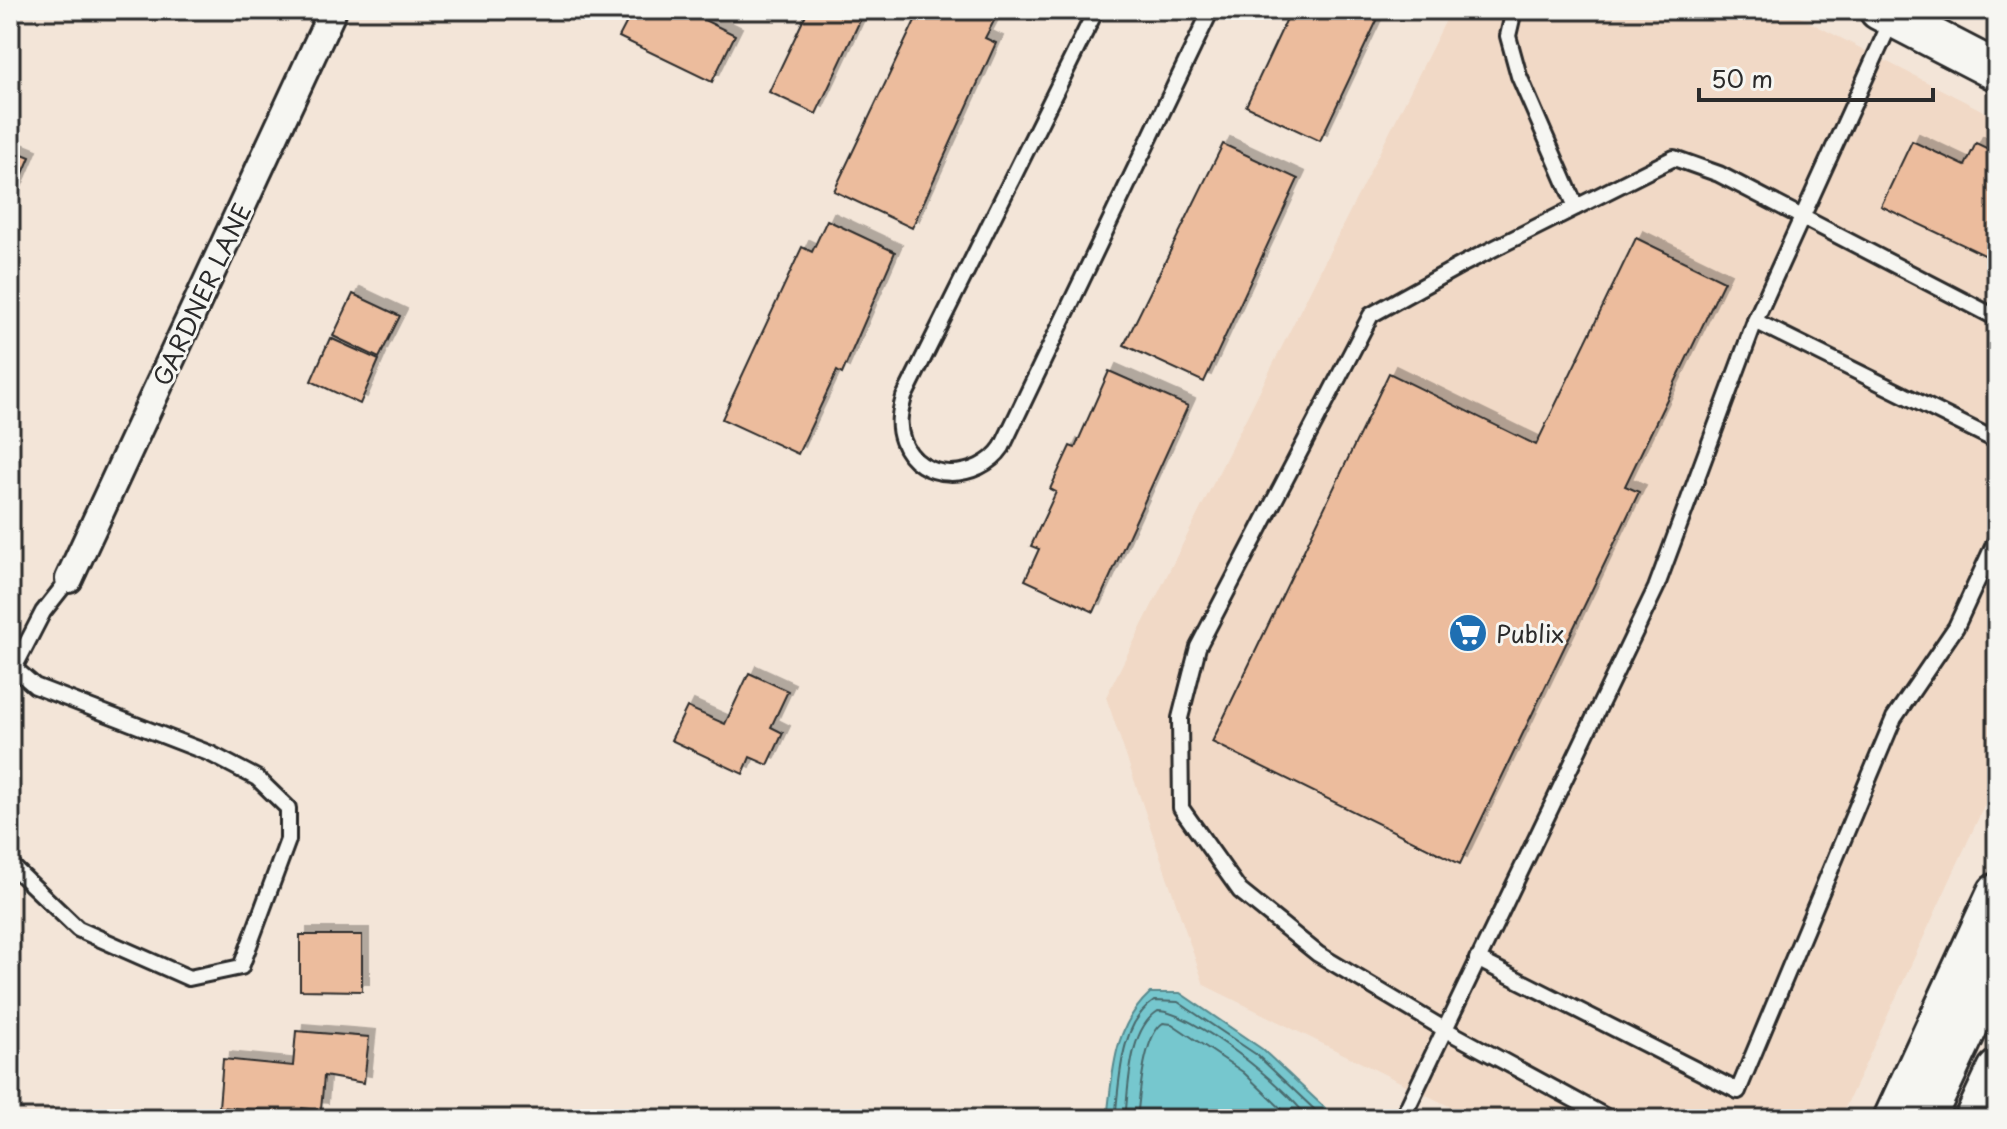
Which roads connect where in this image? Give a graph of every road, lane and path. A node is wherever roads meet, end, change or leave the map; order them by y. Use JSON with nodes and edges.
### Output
{"nodes":[{"id":1,"x":333,"y":10,"type":"edge"},
{"id":2,"x":1096,"y":10,"type":"edge"},
{"id":3,"x":1211,"y":10,"type":"edge"},
{"id":4,"x":1514,"y":10,"type":"edge"},
{"id":5,"x":1886,"y":14,"type":"edge"},
{"id":6,"x":1997,"y":71,"type":"edge"},
{"id":7,"x":1576,"y":207,"type":"junction"},
{"id":8,"x":1802,"y":218,"type":"junction"},
{"id":9,"x":1997,"y":318,"type":"edge"},
{"id":10,"x":1755,"y":321,"type":"junction"},
{"id":11,"x":1997,"y":441,"type":"edge"},
{"id":12,"x":1997,"y":538,"type":"edge"},
{"id":13,"x":69,"y":579,"type":"joint"},
{"id":14,"x":12,"y":672,"type":"edge"},
{"id":15,"x":10,"y":864,"type":"edge"},
{"id":16,"x":1997,"y":893,"type":"edge"},
{"id":17,"x":1477,"y":959,"type":"junction"},
{"id":18,"x":1997,"y":965,"type":"edge"},
{"id":19,"x":1444,"y":1029,"type":"junction"},
{"id":20,"x":1997,"y":1070,"type":"edge"},
{"id":21,"x":1402,"y":1119,"type":"edge"},
{"id":22,"x":1610,"y":1119,"type":"edge"},
{"id":23,"x":1893,"y":1119,"type":"edge"},
{"id":24,"x":1925,"y":1119,"type":"edge"},
{"id":25,"x":1974,"y":1119,"type":"edge"}],
"edges":[{"from":1,"to":13,"type":"street","name":"GARDNER LANE"},
{"from":2,"to":3,"type":"lane"},
{"from":4,"to":7,"type":"lane"},
{"from":5,"to":6,"type":"main road"},
{"from":5,"to":8,"type":"lane"},
{"from":7,"to":8,"type":"lane"},
{"from":7,"to":19,"type":"lane"},
{"from":8,"to":9,"type":"lane"},
{"from":8,"to":10,"type":"lane"},
{"from":10,"to":11,"type":"lane"},
{"from":10,"to":17,"type":"lane"},
{"from":12,"to":17,"type":"lane"},
{"from":13,"to":14,"type":"lane"},
{"from":14,"to":15,"type":"lane"},
{"from":16,"to":23,"type":"main road"},
{"from":17,"to":19,"type":"lane"},
{"from":18,"to":24,"type":"main road"},
{"from":19,"to":21,"type":"lane"},
{"from":19,"to":22,"type":"lane"},
{"from":20,"to":25,"type":"main road"}]}
